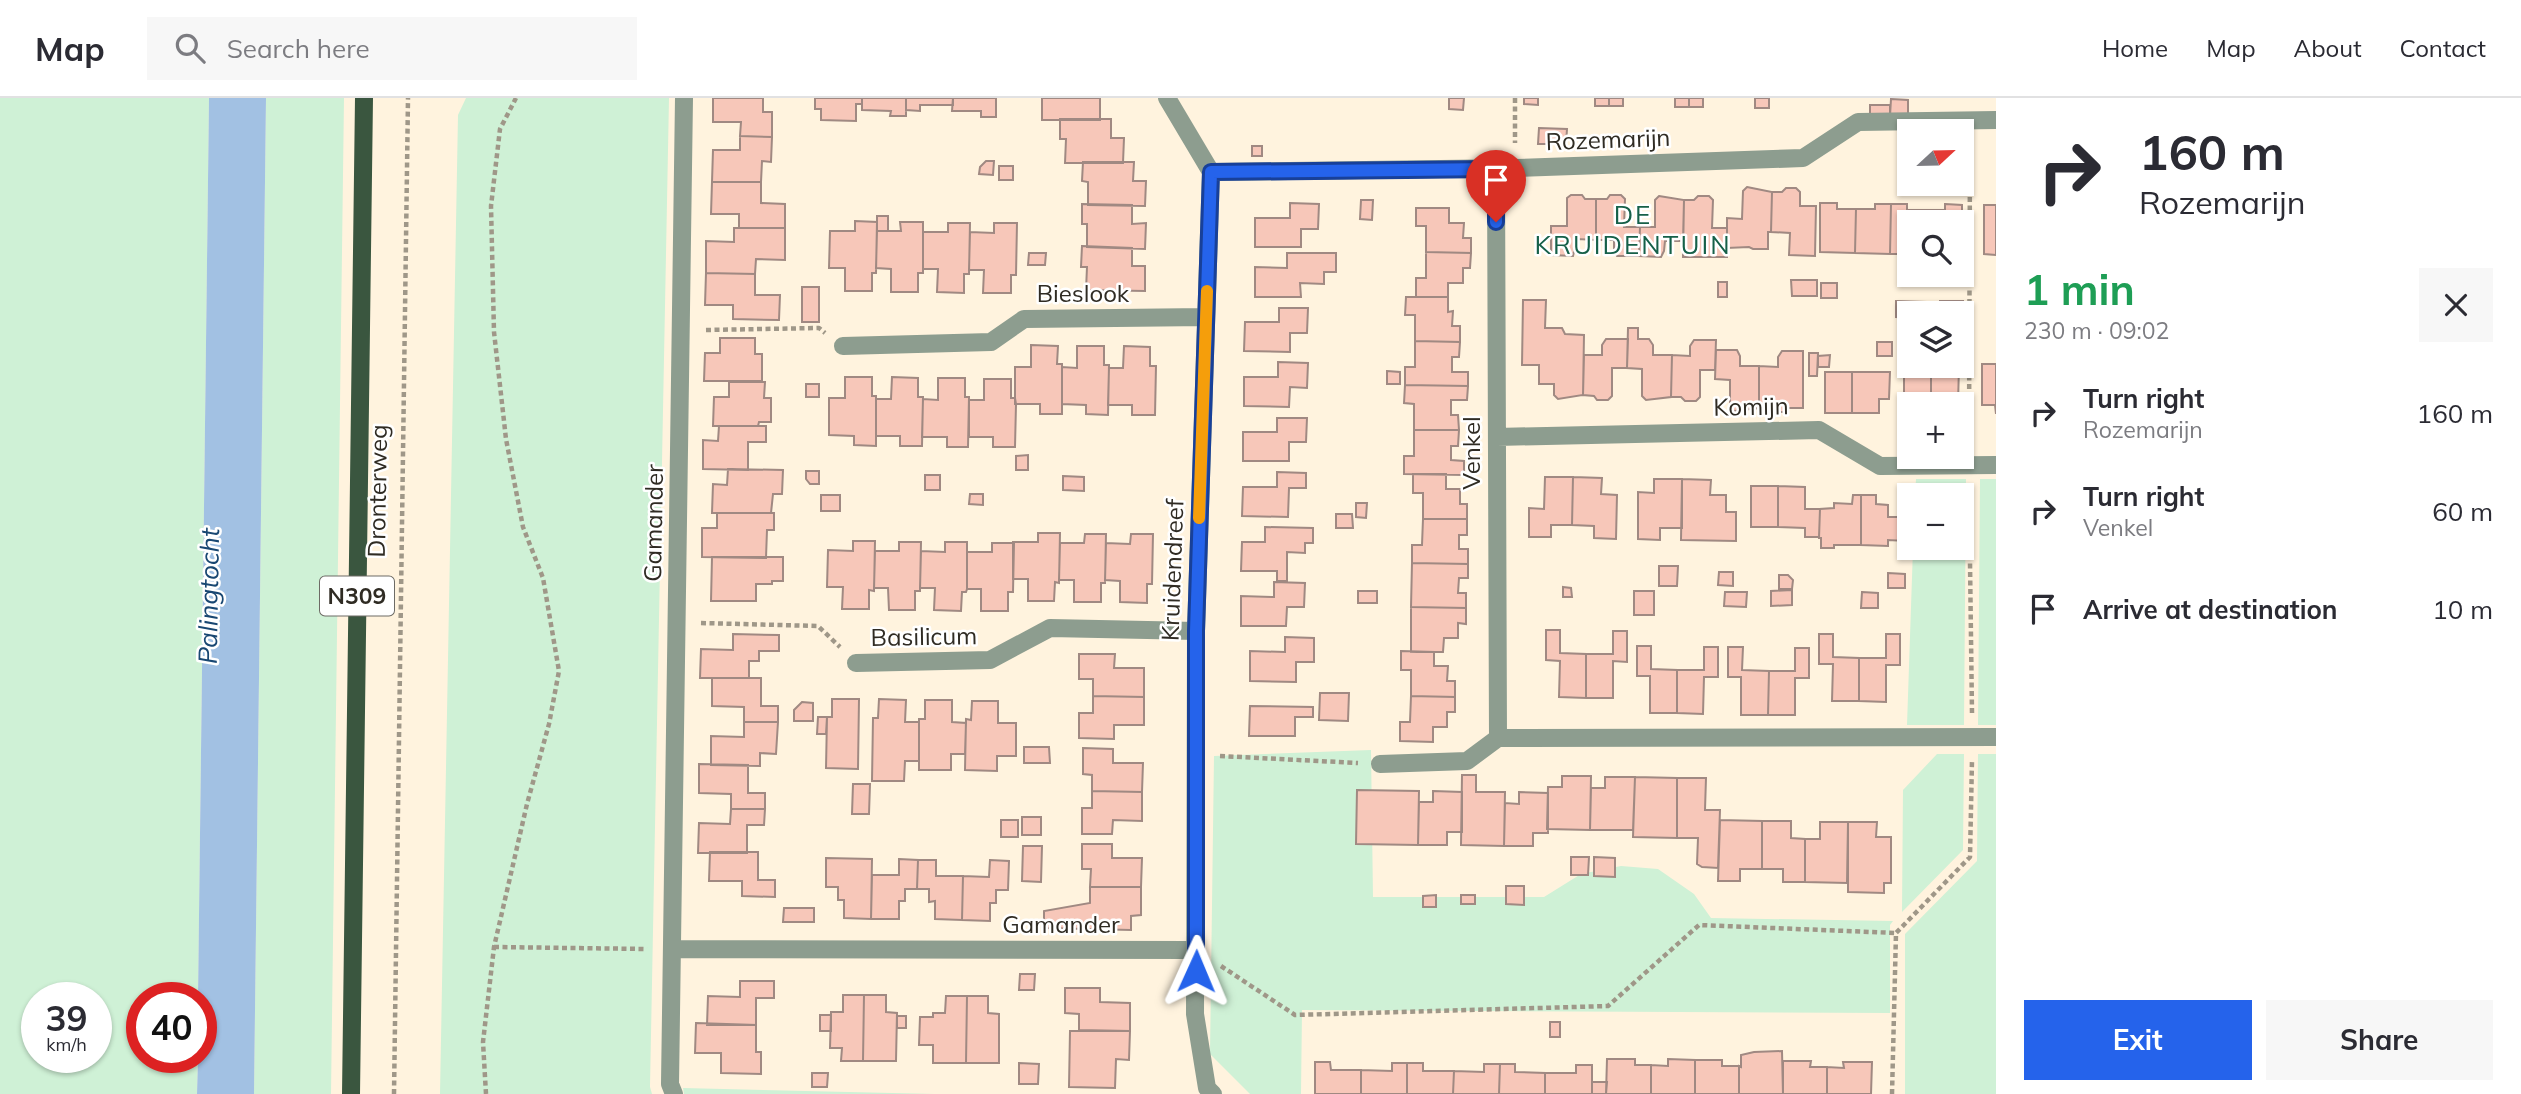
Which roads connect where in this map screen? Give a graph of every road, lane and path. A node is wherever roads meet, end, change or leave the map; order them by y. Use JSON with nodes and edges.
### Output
{"nodes":[{"id":1,"x":364,"y":98,"type":"edge"},
{"id":2,"x":408,"y":98,"type":"edge"},
{"id":3,"x":516,"y":98,"type":"edge"},
{"id":4,"x":684,"y":98,"type":"edge"},
{"id":5,"x":1167,"y":98,"type":"edge"},
{"id":6,"x":1515,"y":98,"type":"edge"},
{"id":7,"x":1996,"y":120,"type":"edge"},
{"id":8,"x":1974,"y":121,"type":"edge"},
{"id":9,"x":1897,"y":122,"type":"edge"},
{"id":10,"x":1516,"y":168,"type":"junction"},
{"id":11,"x":1496,"y":169,"type":"junction"},
{"id":12,"x":1211,"y":172,"type":"junction"},
{"id":13,"x":1970,"y":196,"type":"edge"},
{"id":14,"x":1206,"y":317,"type":"junction"},
{"id":15,"x":681,"y":330,"type":"junction"},
{"id":16,"x":843,"y":346,"type":"joint"},
{"id":17,"x":1969,"y":392,"type":"edge"},
{"id":18,"x":1497,"y":437,"type":"junction"},
{"id":19,"x":1974,"y":465,"type":"edge"},
{"id":20,"x":1996,"y":465,"type":"edge"},
{"id":21,"x":1897,"y":466,"type":"edge"},
{"id":22,"x":1969,"y":469,"type":"edge"},
{"id":23,"x":677,"y":623,"type":"junction"},
{"id":24,"x":1196,"y":631,"type":"junction"},
{"id":25,"x":856,"y":663,"type":"joint"},
{"id":26,"x":1972,"y":736,"type":"junction"},
{"id":27,"x":1996,"y":737,"type":"edge"},
{"id":28,"x":1498,"y":738,"type":"junction"},
{"id":29,"x":1196,"y":755,"type":"junction"},
{"id":30,"x":1380,"y":764,"type":"joint"},
{"id":31,"x":1896,"y":933,"type":"junction"},
{"id":32,"x":494,"y":947,"type":"junction"},
{"id":33,"x":673,"y":949,"type":"junction"},
{"id":34,"x":1196,"y":950,"type":"junction"},
{"id":35,"x":351,"y":1094,"type":"edge"},
{"id":36,"x":394,"y":1094,"type":"edge"},
{"id":37,"x":486,"y":1094,"type":"edge"},
{"id":38,"x":674,"y":1094,"type":"edge"},
{"id":39,"x":1213,"y":1094,"type":"edge"},
{"id":40,"x":1892,"y":1094,"type":"edge"}],
"edges":[{"from":1,"to":35,"type":"main road","name":"Dronterweg","number":"N309"},
{"from":2,"to":36,"type":"path","name":"Dronterweg"},
{"from":3,"to":32,"type":"path"},
{"from":4,"to":15,"type":"street","name":"Gamander"},
{"from":5,"to":12,"type":"street"},
{"from":6,"to":10,"type":"path"},
{"from":7,"to":8,"type":"street","name":"Rozemarijn"},
{"from":9,"to":10,"type":"street","name":"Rozemarijn"},
{"from":10,"to":11,"type":"street","name":"Rozemarijn"},
{"from":11,"to":12,"type":"street","name":"Rozemarijn"},
{"from":11,"to":18,"type":"street","name":"Venkel"},
{"from":12,"to":14,"type":"street","name":"Kruidendreef"},
{"from":13,"to":17,"type":"path"},
{"from":14,"to":16,"type":"street","name":"Bieslook"},
{"from":14,"to":24,"type":"street","name":"Kruidendreef"},
{"from":15,"to":16,"type":"path"},
{"from":15,"to":23,"type":"street","name":"Gamander"},
{"from":18,"to":21,"type":"street","name":"Komijn"},
{"from":18,"to":28,"type":"street","name":"Venkel"},
{"from":19,"to":20,"type":"street","name":"Komijn"},
{"from":22,"to":26,"type":"path"},
{"from":23,"to":25,"type":"path"},
{"from":23,"to":33,"type":"street","name":"Gamander"},
{"from":24,"to":25,"type":"street","name":"Basilicum"},
{"from":24,"to":29,"type":"street","name":"Kruidendreef"},
{"from":26,"to":27,"type":"street"},
{"from":26,"to":28,"type":"street"},
{"from":26,"to":31,"type":"path"},
{"from":28,"to":30,"type":"street"},
{"from":29,"to":30,"type":"path"},
{"from":29,"to":34,"type":"street","name":"Kruidendreef"},
{"from":31,"to":34,"type":"path"},
{"from":31,"to":40,"type":"path"},
{"from":32,"to":33,"type":"path"},
{"from":32,"to":37,"type":"path"},
{"from":33,"to":34,"type":"street","name":"Gamander"},
{"from":33,"to":38,"type":"street","name":"Gamander"},
{"from":34,"to":39,"type":"street","name":"Kruidendreef"}]}
